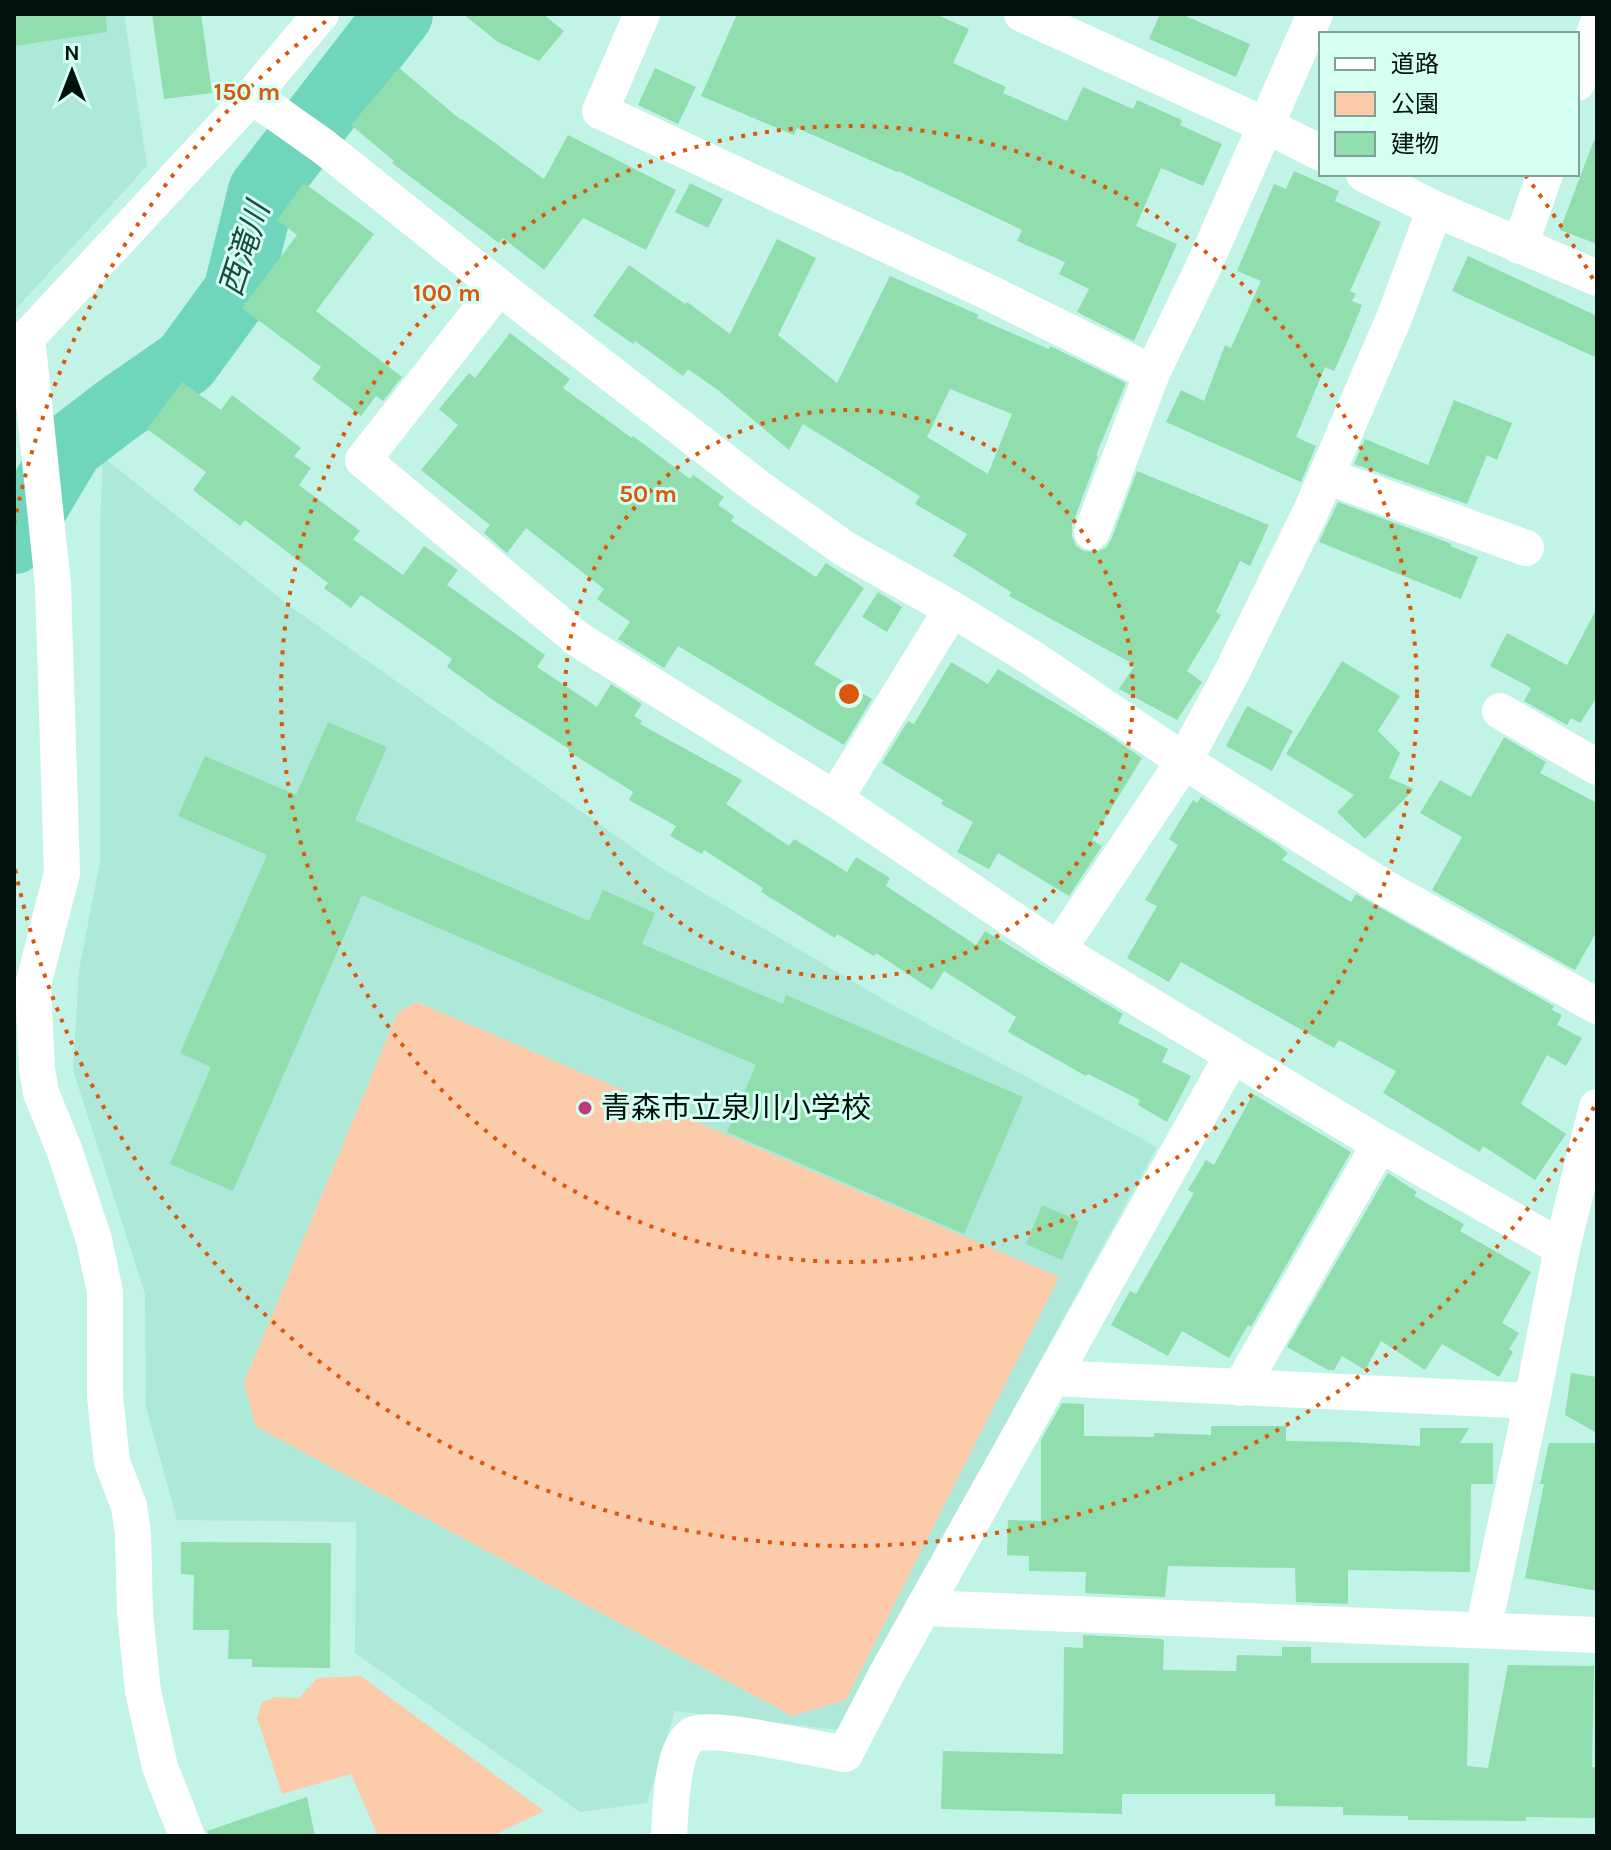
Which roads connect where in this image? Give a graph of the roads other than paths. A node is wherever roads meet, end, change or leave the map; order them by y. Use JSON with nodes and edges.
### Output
{"nodes":[{"id":1,"x":321,"y":14,"type":"edge"},
{"id":2,"x":642,"y":14,"type":"edge"},
{"id":3,"x":1022,"y":14,"type":"edge"},
{"id":4,"x":1315,"y":14,"type":"edge"},
{"id":5,"x":1597,"y":26,"type":"edge"},
{"id":6,"x":1579,"y":77,"type":"edge"},
{"id":7,"x":252,"y":96,"type":"junction"},
{"id":8,"x":1265,"y":125,"type":"junction"},
{"id":9,"x":1319,"y":152,"type":"edge"},
{"id":10,"x":1368,"y":176,"type":"edge"},
{"id":11,"x":1544,"y":176,"type":"edge"},
{"id":12,"x":1435,"y":209,"type":"junction"},
{"id":13,"x":1520,"y":246,"type":"junction"},
{"id":14,"x":1597,"y":278,"type":"edge"},
{"id":15,"x":499,"y":287,"type":"junction"},
{"id":16,"x":20,"y":344,"type":"edge"},
{"id":17,"x":1152,"y":373,"type":"junction"},
{"id":18,"x":1326,"y":476,"type":"junction"},
{"id":19,"x":1092,"y":532,"type":"dead end"},
{"id":20,"x":1526,"y":548,"type":"dead end"},
{"id":21,"x":952,"y":609,"type":"junction"},
{"id":22,"x":1500,"y":711,"type":"dead end"},
{"id":23,"x":1184,"y":761,"type":"junction"},
{"id":24,"x":1597,"y":767,"type":"edge"},
{"id":25,"x":835,"y":799,"type":"junction"},
{"id":26,"x":1058,"y":950,"type":"junction"},
{"id":27,"x":1597,"y":1006,"type":"edge"},
{"id":28,"x":1232,"y":1056,"type":"junction"},
{"id":29,"x":26,"y":1069,"type":"edge"},
{"id":30,"x":1597,"y":1107,"type":"edge"},
{"id":31,"x":1380,"y":1144,"type":"junction"},
{"id":32,"x":1562,"y":1248,"type":"junction"},
{"id":33,"x":1052,"y":1378,"type":"junction"},
{"id":34,"x":1240,"y":1388,"type":"junction"},
{"id":35,"x":1532,"y":1401,"type":"junction"},
{"id":36,"x":923,"y":1608,"type":"junction"},
{"id":37,"x":1483,"y":1630,"type":"junction"},
{"id":38,"x":1597,"y":1635,"type":"edge"},
{"id":39,"x":187,"y":1836,"type":"edge"},
{"id":40,"x":669,"y":1836,"type":"edge"}],
"edges":[{"from":1,"to":7,"type":"street"},
{"from":2,"to":17,"type":"street"},
{"from":3,"to":8,"type":"street"},
{"from":4,"to":8,"type":"street"},
{"from":5,"to":6,"type":"street"},
{"from":7,"to":15,"type":"street"},
{"from":7,"to":16,"type":"street"},
{"from":8,"to":9,"type":"street"},
{"from":8,"to":17,"type":"street"},
{"from":10,"to":12,"type":"street"},
{"from":11,"to":13,"type":"street"},
{"from":12,"to":13,"type":"street"},
{"from":12,"to":18,"type":"street"},
{"from":13,"to":14,"type":"street"},
{"from":15,"to":21,"type":"street"},
{"from":15,"to":25,"type":"street"},
{"from":16,"to":29,"type":"street"},
{"from":17,"to":19,"type":"street"},
{"from":18,"to":20,"type":"street"},
{"from":18,"to":23,"type":"street"},
{"from":21,"to":23,"type":"street"},
{"from":21,"to":25,"type":"street"},
{"from":22,"to":24,"type":"street"},
{"from":23,"to":26,"type":"street"},
{"from":23,"to":27,"type":"street"},
{"from":25,"to":26,"type":"street"},
{"from":26,"to":28,"type":"street"},
{"from":28,"to":31,"type":"street"},
{"from":28,"to":33,"type":"street"},
{"from":29,"to":39,"type":"street"},
{"from":30,"to":32,"type":"street"},
{"from":31,"to":32,"type":"street"},
{"from":31,"to":34,"type":"street"},
{"from":32,"to":35,"type":"street"},
{"from":33,"to":34,"type":"street"},
{"from":33,"to":36,"type":"street"},
{"from":34,"to":35,"type":"street"},
{"from":35,"to":37,"type":"street"},
{"from":36,"to":37,"type":"street"},
{"from":36,"to":40,"type":"street"},
{"from":37,"to":38,"type":"street"}]}
